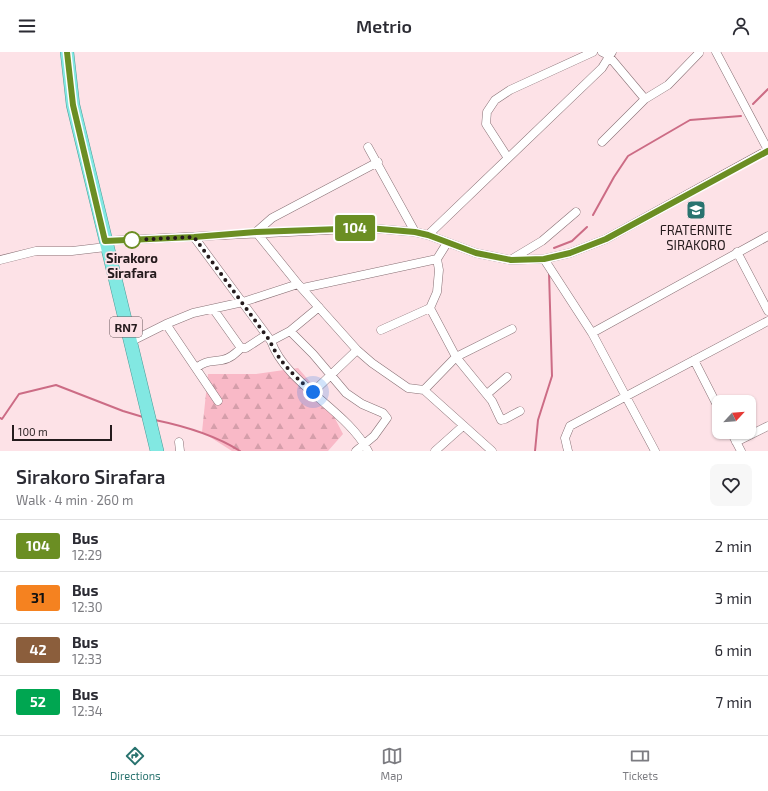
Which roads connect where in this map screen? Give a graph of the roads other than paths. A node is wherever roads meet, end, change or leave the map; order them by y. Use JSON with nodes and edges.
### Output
{"nodes":[{"id":1,"x":67,"y":52,"type":"edge"},
{"id":2,"x":593,"y":52,"type":"edge"},
{"id":3,"x":699,"y":52,"type":"edge"},
{"id":4,"x":716,"y":52,"type":"edge"},
{"id":5,"x":608,"y":53,"type":"edge"},
{"id":6,"x":645,"y":99,"type":"junction"},
{"id":7,"x":602,"y":142,"type":"dead end"},
{"id":8,"x":368,"y":147,"type":"dead end"},
{"id":9,"x":768,"y":150,"type":"edge"},
{"id":10,"x":508,"y":158,"type":"junction"},
{"id":11,"x":378,"y":162,"type":"junction"},
{"id":12,"x":576,"y":212,"type":"dead end"},
{"id":13,"x":256,"y":232,"type":"junction"},
{"id":14,"x":415,"y":232,"type":"junction"},
{"id":15,"x":428,"y":235,"type":"junction"},
{"id":16,"x":768,"y":236,"type":"edge"},
{"id":17,"x":194,"y":237,"type":"junction"},
{"id":18,"x":447,"y":243,"type":"junction"},
{"id":19,"x":106,"y":244,"type":"junction"},
{"id":20,"x":737,"y":252,"type":"junction"},
{"id":21,"x":438,"y":259,"type":"junction"},
{"id":22,"x":544,"y":259,"type":"junction"},
{"id":23,"x":0,"y":260,"type":"edge"},
{"id":24,"x":511,"y":260,"type":"junction"},
{"id":25,"x":301,"y":286,"type":"junction"},
{"id":26,"x":243,"y":302,"type":"junction"},
{"id":27,"x":319,"y":307,"type":"junction"},
{"id":28,"x":430,"y":308,"type":"junction"},
{"id":29,"x":214,"y":310,"type":"junction"},
{"id":30,"x":768,"y":311,"type":"edge"},
{"id":31,"x":768,"y":321,"type":"edge"},
{"id":32,"x":166,"y":324,"type":"junction"},
{"id":33,"x":512,"y":329,"type":"dead end"},
{"id":34,"x":381,"y":330,"type":"dead end"},
{"id":35,"x":290,"y":331,"type":"junction"},
{"id":36,"x":592,"y":333,"type":"junction"},
{"id":37,"x":268,"y":338,"type":"junction"},
{"id":38,"x":130,"y":342,"type":"junction"},
{"id":39,"x":241,"y":348,"type":"junction"},
{"id":40,"x":357,"y":350,"type":"junction"},
{"id":41,"x":456,"y":357,"type":"junction"},
{"id":42,"x":694,"y":360,"type":"junction"},
{"id":43,"x":196,"y":368,"type":"junction"},
{"id":44,"x":332,"y":376,"type":"junction"},
{"id":45,"x":507,"y":377,"type":"dead end"},
{"id":46,"x":424,"y":390,"type":"junction"},
{"id":47,"x":313,"y":392,"type":"junction"},
{"id":48,"x":487,"y":394,"type":"junction"},
{"id":49,"x":712,"y":395,"type":"edge"},
{"id":50,"x":626,"y":397,"type":"junction"},
{"id":51,"x":218,"y":401,"type":"dead end"},
{"id":52,"x":520,"y":411,"type":"dead end"},
{"id":53,"x":463,"y":426,"type":"junction"},
{"id":54,"x":768,"y":426,"type":"edge"},
{"id":55,"x":734,"y":439,"type":"edge"},
{"id":56,"x":179,"y":442,"type":"dead end"},
{"id":57,"x":736,"y":442,"type":"junction"},
{"id":58,"x":366,"y":448,"type":"edge"},
{"id":59,"x":157,"y":451,"type":"edge"},
{"id":60,"x":180,"y":451,"type":"edge"},
{"id":61,"x":356,"y":451,"type":"edge"},
{"id":62,"x":435,"y":451,"type":"edge"},
{"id":63,"x":492,"y":451,"type":"edge"},
{"id":64,"x":568,"y":451,"type":"edge"},
{"id":65,"x":655,"y":451,"type":"edge"},
{"id":66,"x":740,"y":451,"type":"edge"}],
"edges":[{"from":1,"to":19,"type":"highway","number":"RN7"},
{"from":2,"to":10,"type":"street"},
{"from":3,"to":6,"type":"street"},
{"from":4,"to":9,"type":"street"},
{"from":5,"to":6,"type":"street"},
{"from":5,"to":10,"type":"street"},
{"from":6,"to":7,"type":"street"},
{"from":8,"to":11,"type":"street"},
{"from":9,"to":22,"type":"street"},
{"from":10,"to":15,"type":"street"},
{"from":11,"to":13,"type":"street"},
{"from":11,"to":14,"type":"street"},
{"from":12,"to":24,"type":"street"},
{"from":13,"to":14,"type":"street"},
{"from":13,"to":17,"type":"street"},
{"from":13,"to":25,"type":"street"},
{"from":14,"to":15,"type":"street"},
{"from":15,"to":18,"type":"street"},
{"from":16,"to":20,"type":"street"},
{"from":17,"to":19,"type":"street"},
{"from":17,"to":26,"type":"street"},
{"from":18,"to":21,"type":"street"},
{"from":18,"to":24,"type":"street"},
{"from":19,"to":23,"type":"street"},
{"from":19,"to":38,"type":"highway","number":"RN7"},
{"from":20,"to":30,"type":"street"},
{"from":20,"to":36,"type":"street"},
{"from":21,"to":25,"type":"street"},
{"from":21,"to":28,"type":"street"},
{"from":22,"to":24,"type":"street"},
{"from":22,"to":36,"type":"street"},
{"from":25,"to":26,"type":"street"},
{"from":25,"to":27,"type":"street"},
{"from":26,"to":29,"type":"street"},
{"from":26,"to":37,"type":"street"},
{"from":27,"to":35,"type":"street"},
{"from":27,"to":40,"type":"street"},
{"from":28,"to":34,"type":"street"},
{"from":28,"to":41,"type":"street"},
{"from":29,"to":32,"type":"street"},
{"from":29,"to":39,"type":"street"},
{"from":31,"to":42,"type":"street"},
{"from":32,"to":38,"type":"street"},
{"from":32,"to":43,"type":"street"},
{"from":33,"to":41,"type":"street"},
{"from":35,"to":37,"type":"street"},
{"from":35,"to":44,"type":"street"},
{"from":36,"to":50,"type":"street"},
{"from":37,"to":39,"type":"street"},
{"from":37,"to":47,"type":"street"},
{"from":38,"to":59,"type":"highway","number":"RN7"},
{"from":39,"to":43,"type":"street"},
{"from":40,"to":44,"type":"street"},
{"from":40,"to":46,"type":"street"},
{"from":41,"to":46,"type":"street"},
{"from":41,"to":48,"type":"street"},
{"from":42,"to":49,"type":"street"},
{"from":42,"to":50,"type":"street"},
{"from":43,"to":51,"type":"street"},
{"from":44,"to":47,"type":"street"},
{"from":44,"to":58,"type":"street"},
{"from":45,"to":48,"type":"street"},
{"from":46,"to":53,"type":"street"},
{"from":47,"to":58,"type":"street"},
{"from":48,"to":52,"type":"street"},
{"from":50,"to":64,"type":"street"},
{"from":50,"to":65,"type":"street"},
{"from":53,"to":62,"type":"street"},
{"from":53,"to":63,"type":"street"},
{"from":54,"to":57,"type":"street"},
{"from":55,"to":57,"type":"street"},
{"from":56,"to":60,"type":"street"},
{"from":57,"to":66,"type":"street"},
{"from":58,"to":61,"type":"street"}]}
